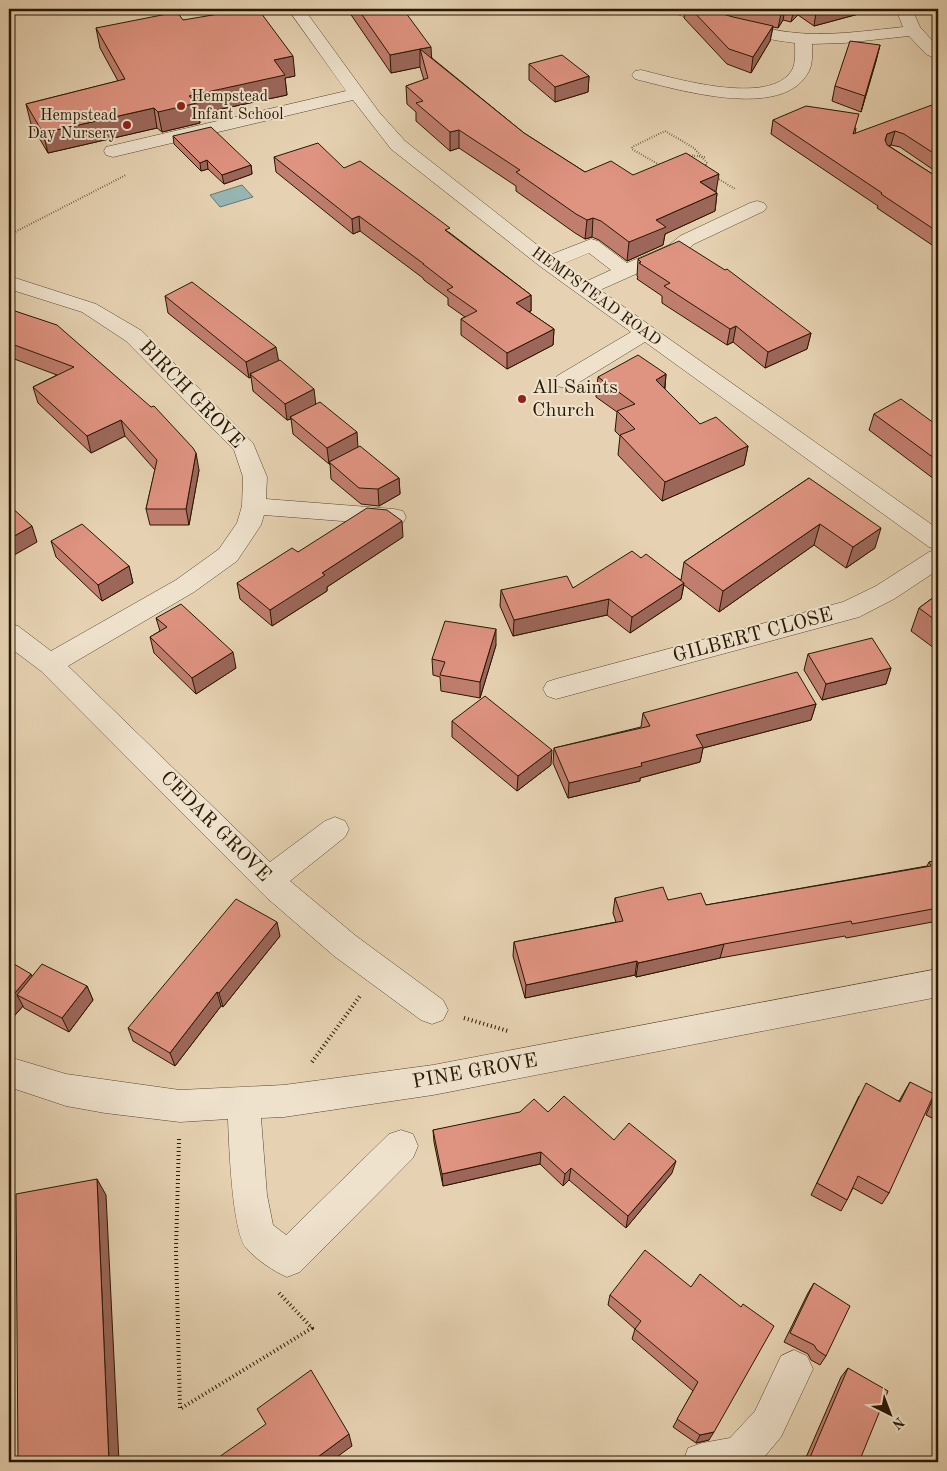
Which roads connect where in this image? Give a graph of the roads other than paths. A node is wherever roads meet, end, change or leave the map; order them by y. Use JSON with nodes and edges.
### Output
{"nodes":[{"id":1,"x":296,"y":9,"type":"edge"},
{"id":2,"x":676,"y":9,"type":"edge"},
{"id":3,"x":904,"y":9,"type":"edge"},
{"id":4,"x":914,"y":31,"type":"junction"},
{"id":5,"x":803,"y":39,"type":"junction"},
{"id":6,"x":938,"y":55,"type":"edge"},
{"id":7,"x":640,"y":75,"type":"dead end"},
{"id":8,"x":357,"y":94,"type":"junction"},
{"id":9,"x":113,"y":151,"type":"dead end"},
{"id":10,"x":756,"y":207,"type":"road end"},
{"id":11,"x":548,"y":263,"type":"junction"},
{"id":12,"x":625,"y":271,"type":"junction"},
{"id":13,"x":9,"y":282,"type":"edge"},
{"id":14,"x":586,"y":289,"type":"junction"},
{"id":15,"x":645,"y":333,"type":"junction"},
{"id":16,"x":565,"y":382,"type":"dead end"},
{"id":17,"x":254,"y":506,"type":"junction"},
{"id":18,"x":396,"y":517,"type":"edge"},
{"id":19,"x":938,"y":541,"type":"edge"},
{"id":20,"x":938,"y":558,"type":"edge"},
{"id":21,"x":9,"y":633,"type":"edge"},
{"id":22,"x":50,"y":664,"type":"junction"},
{"id":23,"x":556,"y":689,"type":"dead end"},
{"id":24,"x":335,"y":829,"type":"dead end"},
{"id":25,"x":269,"y":880,"type":"junction"},
{"id":26,"x":938,"y":983,"type":"edge"},
{"id":27,"x":432,"y":1010,"type":"dead end"},
{"id":28,"x":9,"y":1072,"type":"edge"},
{"id":29,"x":243,"y":1103,"type":"junction"},
{"id":30,"x":401,"y":1146,"type":"dead end"},
{"id":31,"x":794,"y":1369,"type":"dead end"},
{"id":32,"x":702,"y":1462,"type":"edge"}],
"edges":[{"from":1,"to":8,"type":"street","name":"HEMPSTEAD ROAD"},
{"from":2,"to":5,"type":"street"},
{"from":3,"to":4,"type":"street"},
{"from":4,"to":5,"type":"street"},
{"from":4,"to":6,"type":"street"},
{"from":5,"to":7,"type":"street"},
{"from":8,"to":9,"type":"street"},
{"from":8,"to":11,"type":"street","name":"HEMPSTEAD ROAD"},
{"from":10,"to":12,"type":"street"},
{"from":11,"to":12,"type":"street"},
{"from":11,"to":14,"type":"street","name":"HEMPSTEAD ROAD"},
{"from":12,"to":14,"type":"street"},
{"from":13,"to":17,"type":"street","name":"BIRCH GROVE"},
{"from":14,"to":15,"type":"street","name":"HEMPSTEAD ROAD"},
{"from":15,"to":16,"type":"street"},
{"from":15,"to":19,"type":"street","name":"HEMPSTEAD ROAD"},
{"from":17,"to":18,"type":"street"},
{"from":17,"to":22,"type":"street","name":"BIRCH GROVE"},
{"from":20,"to":23,"type":"street","name":"GILBERT CLOSE"},
{"from":21,"to":22,"type":"street","name":"CEDAR GROVE"},
{"from":22,"to":25,"type":"street","name":"CEDAR GROVE"},
{"from":24,"to":25,"type":"street"},
{"from":25,"to":27,"type":"street","name":"CEDAR GROVE"},
{"from":26,"to":29,"type":"street","name":"PINE GROVE"},
{"from":28,"to":29,"type":"street","name":"PINE GROVE"},
{"from":29,"to":30,"type":"street"},
{"from":31,"to":32,"type":"street"}]}
